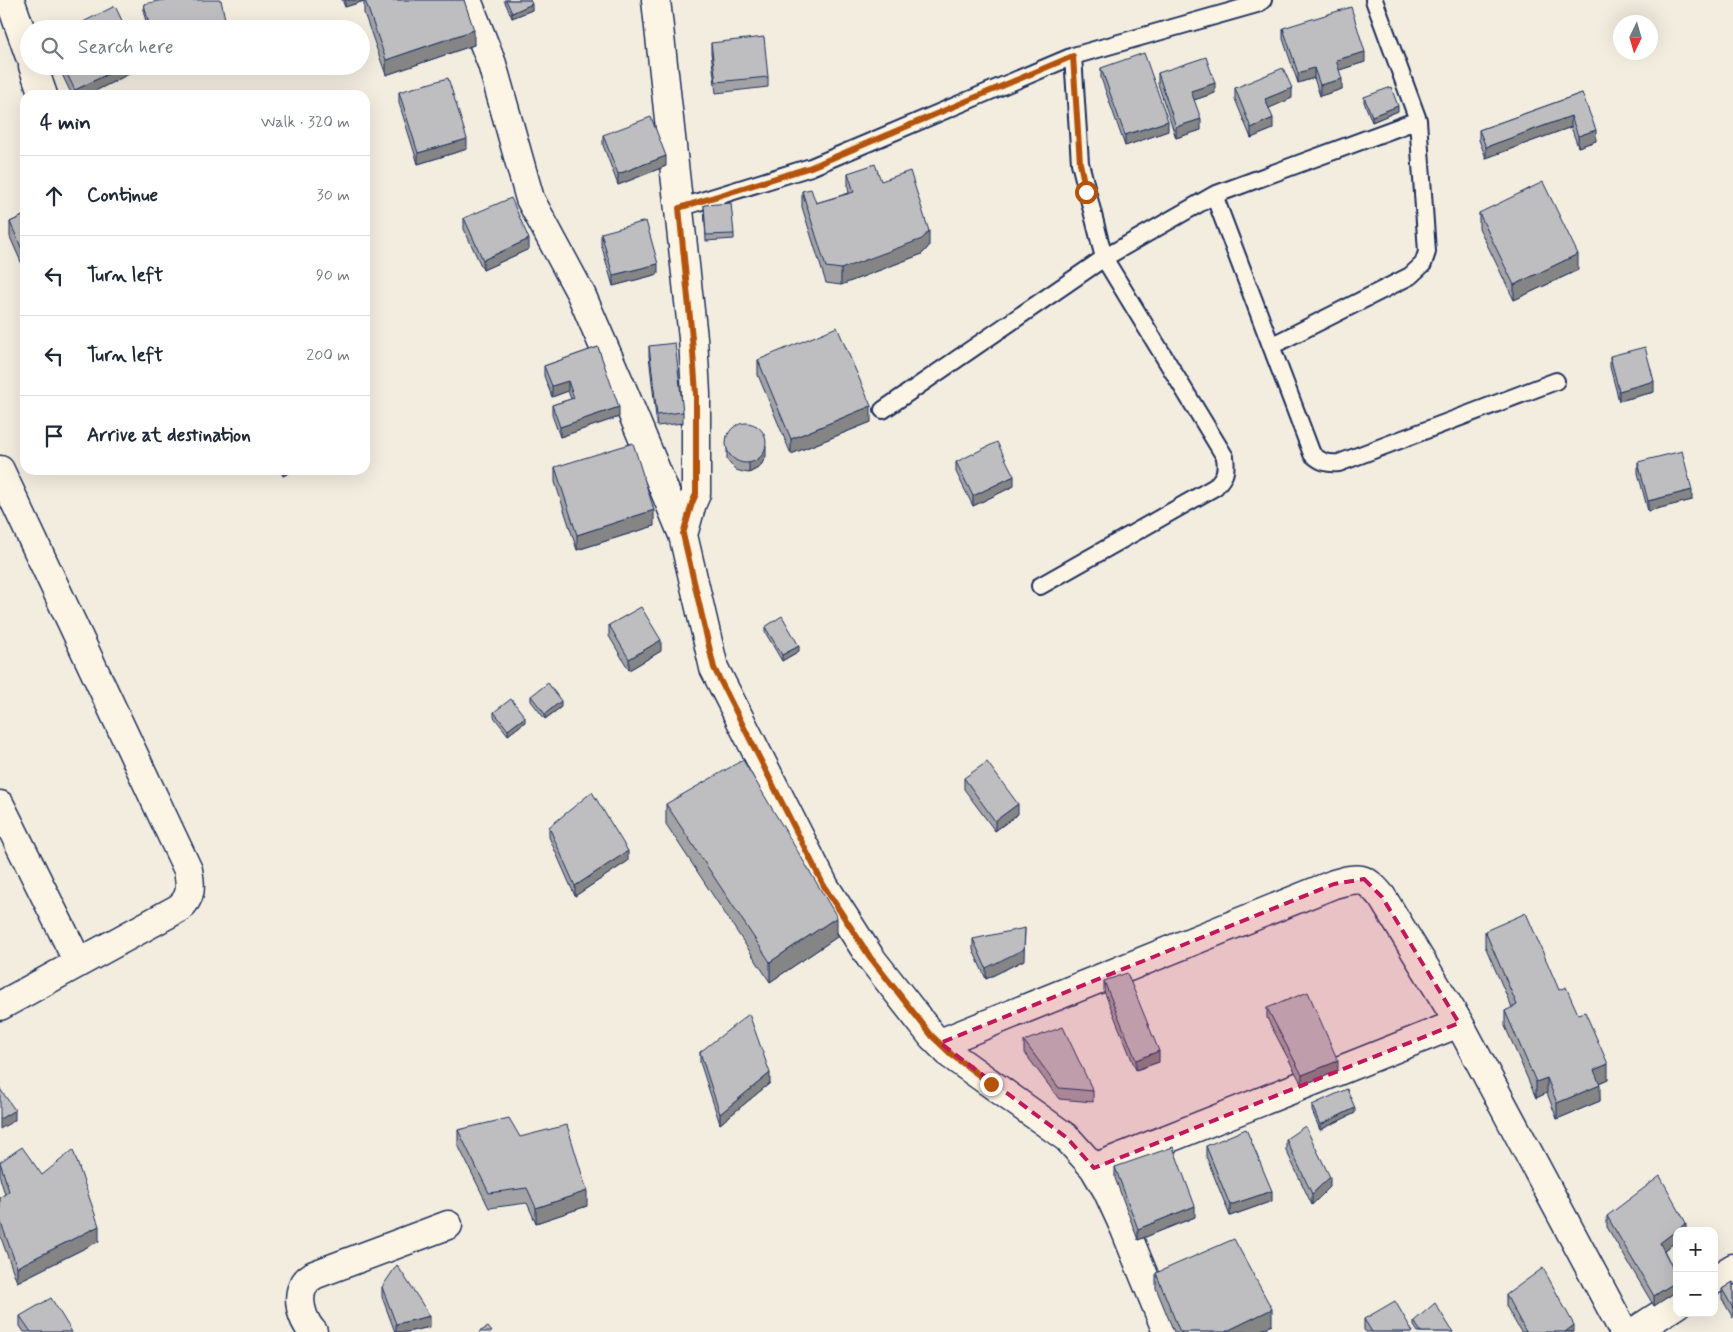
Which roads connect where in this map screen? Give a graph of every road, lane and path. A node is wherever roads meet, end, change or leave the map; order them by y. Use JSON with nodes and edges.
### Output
{"nodes":[{"id":1,"x":10,"y":0,"type":"edge"},
{"id":2,"x":467,"y":0,"type":"edge"},
{"id":3,"x":656,"y":0,"type":"edge"},
{"id":4,"x":1263,"y":0,"type":"edge"},
{"id":5,"x":1374,"y":0,"type":"edge"},
{"id":6,"x":20,"y":28,"type":"edge"},
{"id":7,"x":1073,"y":56,"type":"junction"},
{"id":8,"x":36,"y":75,"type":"edge"},
{"id":9,"x":41,"y":90,"type":"edge"},
{"id":10,"x":1418,"y":120,"type":"junction"},
{"id":11,"x":1214,"y":195,"type":"junction"},
{"id":12,"x":679,"y":208,"type":"junction"},
{"id":13,"x":1104,"y":258,"type":"junction"},
{"id":14,"x":1271,"y":346,"type":"junction"},
{"id":15,"x":1556,"y":381,"type":"dead end"},
{"id":16,"x":883,"y":410,"type":"dead end"},
{"id":17,"x":0,"y":470,"type":"edge"},
{"id":18,"x":6,"y":498,"type":"edge"},
{"id":19,"x":683,"y":534,"type":"junction"},
{"id":20,"x":1040,"y":586,"type":"dead end"},
{"id":21,"x":0,"y":805,"type":"edge"},
{"id":22,"x":78,"y":962,"type":"junction"},
{"id":23,"x":0,"y":1006,"type":"edge"},
{"id":24,"x":1459,"y":1023,"type":"junction"},
{"id":25,"x":940,"y":1043,"type":"junction"},
{"id":26,"x":1094,"y":1168,"type":"junction"},
{"id":27,"x":448,"y":1225,"type":"dead end"},
{"id":28,"x":1733,"y":1268,"type":"edge"},
{"id":29,"x":1718,"y":1277,"type":"edge"},
{"id":30,"x":1673,"y":1307,"type":"edge"},
{"id":31,"x":312,"y":1332,"type":"edge"},
{"id":32,"x":1166,"y":1332,"type":"edge"},
{"id":33,"x":1624,"y":1332,"type":"edge"},
{"id":34,"x":1634,"y":1332,"type":"edge"}],
"edges":[{"from":1,"to":6,"type":"street"},
{"from":2,"to":19,"type":"street"},
{"from":3,"to":12,"type":"street"},
{"from":4,"to":7,"type":"lane"},
{"from":5,"to":10,"type":"lane"},
{"from":7,"to":12,"type":"lane"},
{"from":7,"to":13,"type":"lane"},
{"from":8,"to":9,"type":"street"},
{"from":10,"to":11,"type":"lane"},
{"from":10,"to":14,"type":"lane"},
{"from":11,"to":13,"type":"lane"},
{"from":11,"to":14,"type":"lane"},
{"from":12,"to":19,"type":"street"},
{"from":13,"to":16,"type":"lane"},
{"from":13,"to":20,"type":"lane"},
{"from":14,"to":15,"type":"lane"},
{"from":17,"to":18,"type":"street"},
{"from":18,"to":22,"type":"street"},
{"from":19,"to":25,"type":"street"},
{"from":21,"to":22,"type":"street"},
{"from":22,"to":23,"type":"street"},
{"from":24,"to":25,"type":"street"},
{"from":24,"to":26,"type":"street"},
{"from":24,"to":33,"type":"street"},
{"from":25,"to":26,"type":"street"},
{"from":26,"to":32,"type":"street"},
{"from":27,"to":31,"type":"street"},
{"from":28,"to":29,"type":"street"},
{"from":30,"to":34,"type":"street"}]}
